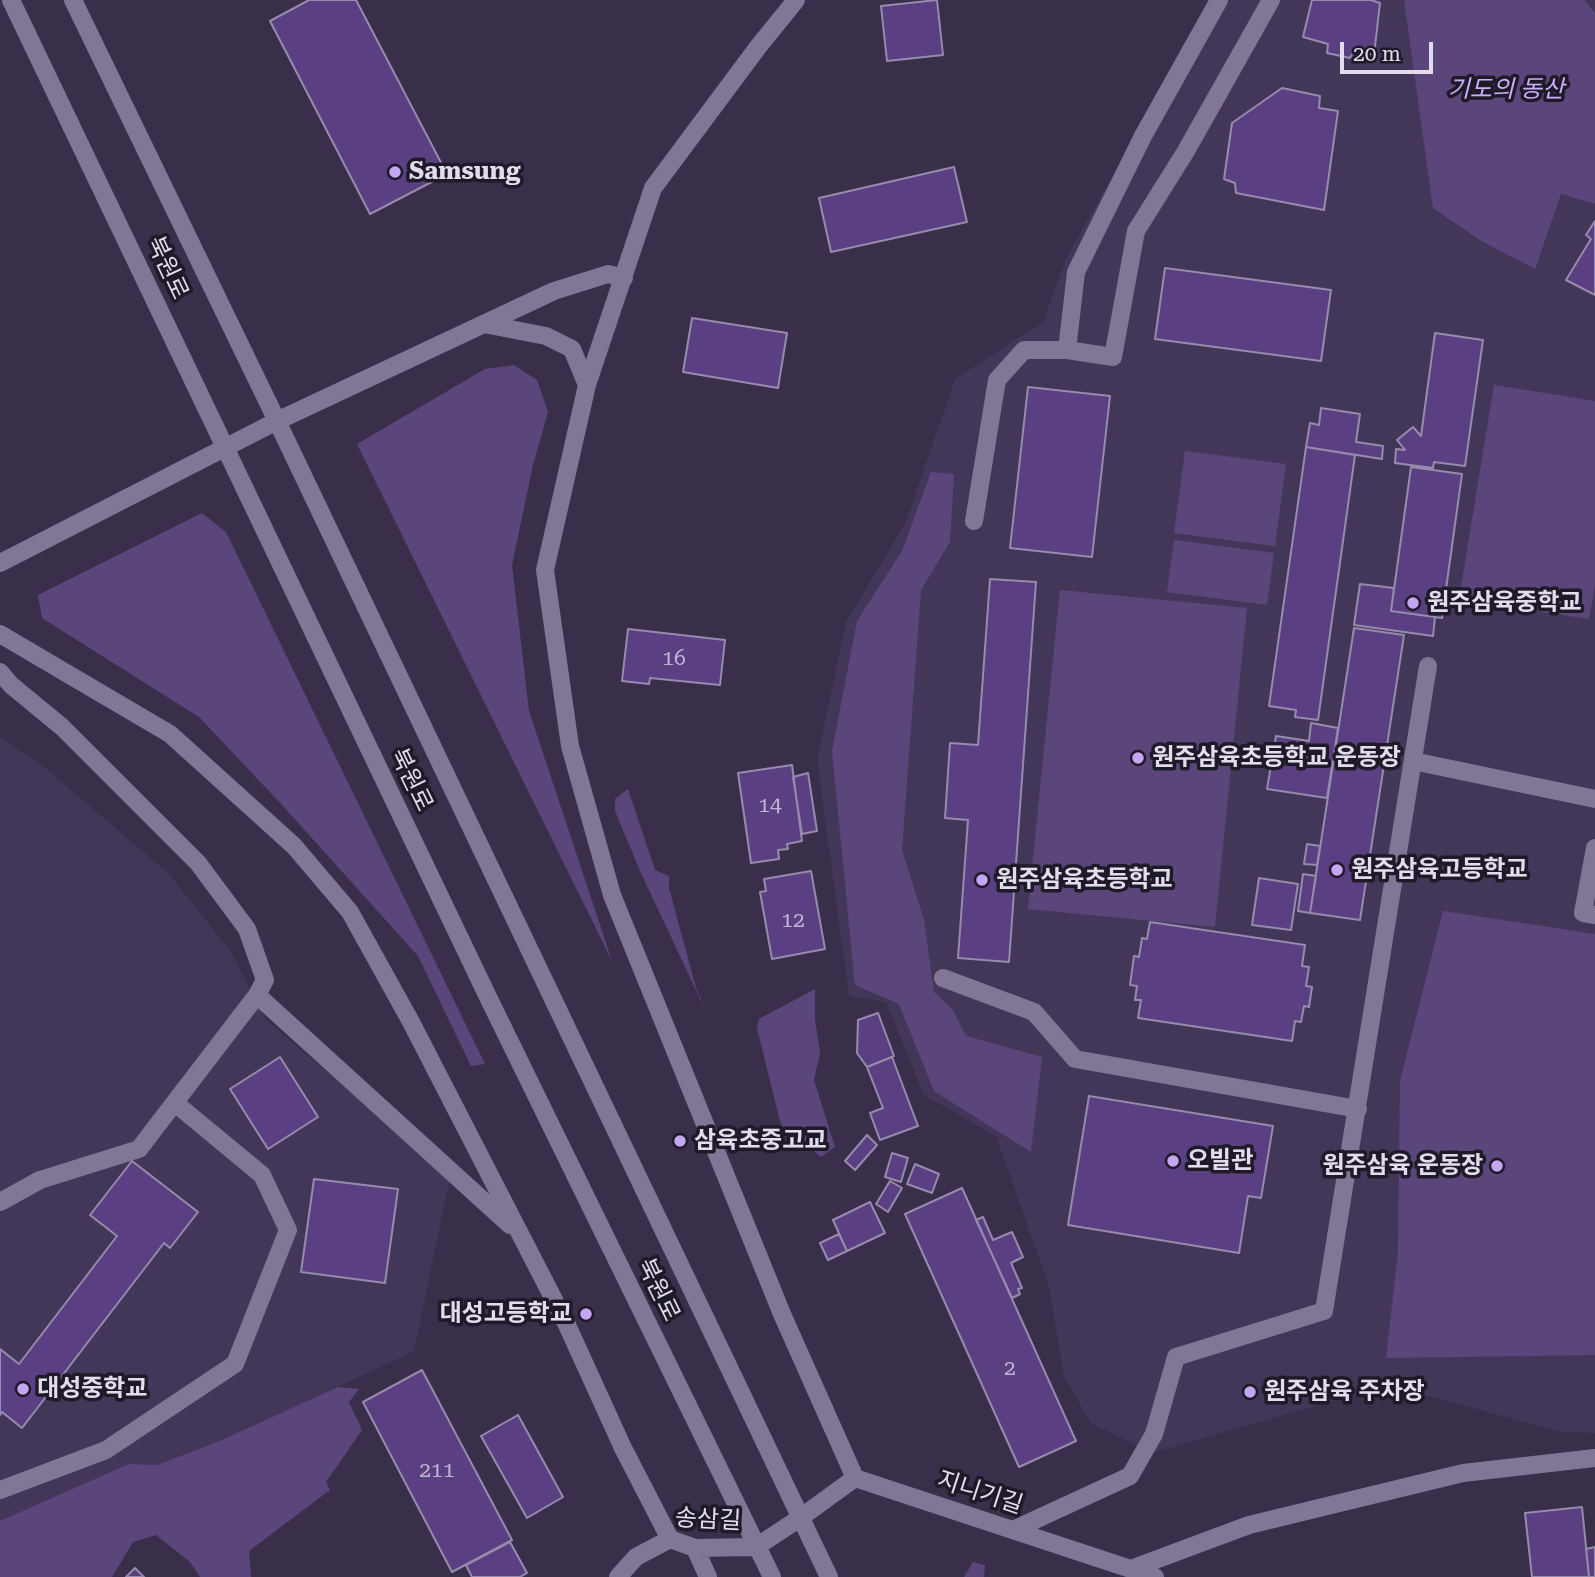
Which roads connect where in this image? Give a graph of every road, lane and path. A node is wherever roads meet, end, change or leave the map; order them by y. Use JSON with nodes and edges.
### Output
{"nodes":[{"id":1,"x":12,"y":0,"type":"edge"},
{"id":2,"x":73,"y":0,"type":"edge"},
{"id":3,"x":796,"y":0,"type":"edge"},
{"id":4,"x":1219,"y":0,"type":"edge"},
{"id":5,"x":1271,"y":0,"type":"edge"},
{"id":6,"x":624,"y":278,"type":"junction"},
{"id":7,"x":484,"y":324,"type":"junction"},
{"id":8,"x":1067,"y":350,"type":"junction"},
{"id":9,"x":587,"y":385,"type":"junction"},
{"id":10,"x":277,"y":421,"type":"junction"},
{"id":11,"x":225,"y":447,"type":"junction"},
{"id":12,"x":974,"y":521,"type":"dead end"},
{"id":13,"x":0,"y":563,"type":"edge"},
{"id":14,"x":0,"y":634,"type":"edge"},
{"id":15,"x":1428,"y":666,"type":"dead end"},
{"id":16,"x":0,"y":672,"type":"edge"},
{"id":17,"x":1413,"y":761,"type":"junction"},
{"id":18,"x":1595,"y":799,"type":"edge"},
{"id":19,"x":1595,"y":848,"type":"edge"},
{"id":20,"x":1595,"y":915,"type":"edge"},
{"id":21,"x":943,"y":978,"type":"dead end"},
{"id":22,"x":257,"y":995,"type":"junction"},
{"id":23,"x":175,"y":1103,"type":"junction"},
{"id":24,"x":1358,"y":1109,"type":"junction"},
{"id":25,"x":0,"y":1202,"type":"edge"},
{"id":26,"x":517,"y":1232,"type":"junction"},
{"id":27,"x":1595,"y":1458,"type":"edge"},
{"id":28,"x":855,"y":1478,"type":"junction"},
{"id":29,"x":0,"y":1490,"type":"edge"},
{"id":30,"x":800,"y":1518,"type":"junction"},
{"id":31,"x":1013,"y":1530,"type":"junction"},
{"id":32,"x":670,"y":1539,"type":"junction"},
{"id":33,"x":756,"y":1546,"type":"junction"},
{"id":34,"x":695,"y":1548,"type":"junction"},
{"id":35,"x":1131,"y":1569,"type":"junction"},
{"id":36,"x":618,"y":1577,"type":"edge"},
{"id":37,"x":708,"y":1577,"type":"edge"},
{"id":38,"x":772,"y":1577,"type":"edge"},
{"id":39,"x":829,"y":1577,"type":"edge"},
{"id":40,"x":1155,"y":1577,"type":"edge"}],
"edges":[{"from":1,"to":11,"type":"street","name":"북원로"},
{"from":2,"to":10,"type":"street","name":"북원로"},
{"from":3,"to":6,"type":"street"},
{"from":4,"to":8,"type":"street"},
{"from":5,"to":8,"type":"street"},
{"from":6,"to":7,"type":"street"},
{"from":6,"to":9,"type":"street"},
{"from":7,"to":9,"type":"street"},
{"from":7,"to":10,"type":"street"},
{"from":8,"to":12,"type":"street"},
{"from":9,"to":28,"type":"street"},
{"from":10,"to":11,"type":"street"},
{"from":10,"to":30,"type":"street","name":"북원로"},
{"from":11,"to":13,"type":"street"},
{"from":11,"to":33,"type":"street","name":"북원로"},
{"from":14,"to":26,"type":"street"},
{"from":15,"to":17,"type":"street"},
{"from":16,"to":22,"type":"street"},
{"from":17,"to":18,"type":"street"},
{"from":17,"to":24,"type":"street"},
{"from":19,"to":20,"type":"street"},
{"from":21,"to":24,"type":"street"},
{"from":22,"to":23,"type":"street"},
{"from":22,"to":26,"type":"street"},
{"from":23,"to":25,"type":"street"},
{"from":23,"to":29,"type":"street"},
{"from":24,"to":31,"type":"street"},
{"from":26,"to":32,"type":"street"},
{"from":27,"to":35,"type":"street"},
{"from":28,"to":30,"type":"street"},
{"from":28,"to":31,"type":"street","name":"지니기길"},
{"from":30,"to":33,"type":"street","name":"송삼길"},
{"from":30,"to":39,"type":"street","name":"북원로"},
{"from":31,"to":35,"type":"street","name":"지니기길"},
{"from":32,"to":34,"type":"street","name":"송삼길"},
{"from":32,"to":36,"type":"street","name":"송삼길"},
{"from":33,"to":34,"type":"street","name":"송삼길"},
{"from":33,"to":38,"type":"street","name":"북원로"},
{"from":34,"to":37,"type":"street"},
{"from":35,"to":40,"type":"street","name":"지니기길"}]}
